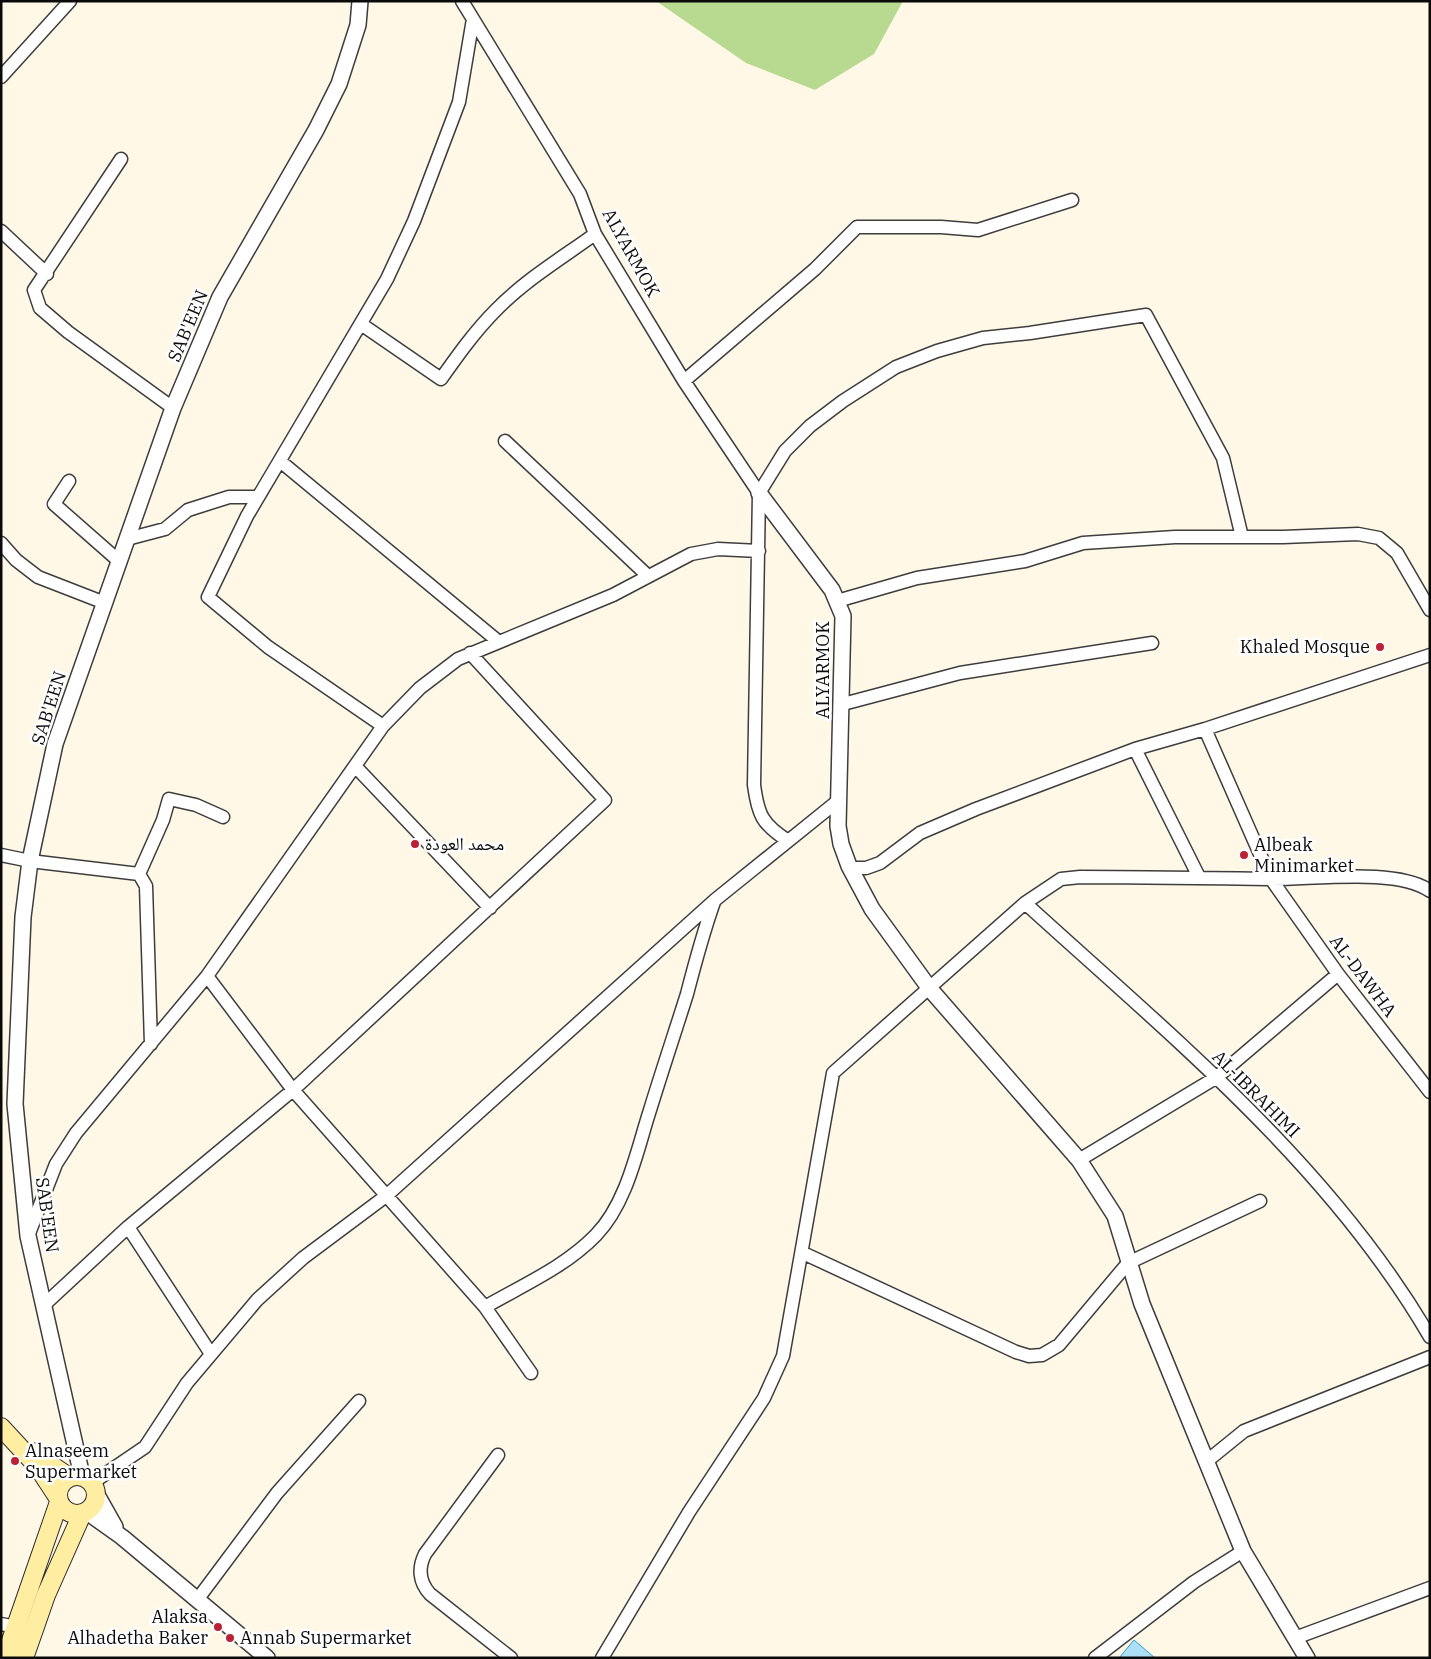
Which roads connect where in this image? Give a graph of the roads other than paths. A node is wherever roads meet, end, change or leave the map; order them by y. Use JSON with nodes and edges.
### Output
{"nodes":[{"id":1,"x":70,"y":1,"type":"edge"},
{"id":2,"x":360,"y":1,"type":"edge"},
{"id":3,"x":462,"y":1,"type":"edge"},
{"id":4,"x":473,"y":18,"type":"junction"},
{"id":5,"x":1,"y":77,"type":"edge"},
{"id":6,"x":121,"y":159,"type":"dead end"},
{"id":7,"x":1072,"y":200,"type":"dead end"},
{"id":8,"x":1,"y":231,"type":"edge"},
{"id":9,"x":595,"y":234,"type":"junction"},
{"id":10,"x":47,"y":274,"type":"junction"},
{"id":11,"x":360,"y":324,"type":"junction"},
{"id":12,"x":684,"y":381,"type":"junction"},
{"id":13,"x":173,"y":408,"type":"junction"},
{"id":14,"x":506,"y":441,"type":"dead end"},
{"id":15,"x":280,"y":461,"type":"junction"},
{"id":16,"x":69,"y":481,"type":"dead end"},
{"id":17,"x":758,"y":493,"type":"junction"},
{"id":18,"x":258,"y":497,"type":"junction"},
{"id":19,"x":1242,"y":537,"type":"junction"},
{"id":20,"x":127,"y":539,"type":"junction"},
{"id":21,"x":1,"y":544,"type":"edge"},
{"id":22,"x":759,"y":551,"type":"junction"},
{"id":23,"x":120,"y":562,"type":"junction"},
{"id":24,"x":648,"y":576,"type":"junction"},
{"id":25,"x":837,"y":601,"type":"junction"},
{"id":26,"x":105,"y":603,"type":"junction"},
{"id":27,"x":1430,"y":610,"type":"edge"},
{"id":28,"x":499,"y":642,"type":"junction"},
{"id":29,"x":1152,"y":643,"type":"dead end"},
{"id":30,"x":470,"y":653,"type":"junction"},
{"id":31,"x":1430,"y":655,"type":"edge"},
{"id":32,"x":842,"y":704,"type":"junction"},
{"id":33,"x":383,"y":726,"type":"junction"},
{"id":34,"x":1205,"y":729,"type":"junction"},
{"id":35,"x":1135,"y":749,"type":"junction"},
{"id":36,"x":355,"y":766,"type":"junction"},
{"id":37,"x":839,"y":800,"type":"junction"},
{"id":38,"x":223,"y":817,"type":"dead end"},
{"id":39,"x":788,"y":841,"type":"junction"},
{"id":40,"x":1,"y":855,"type":"edge"},
{"id":41,"x":30,"y":861,"type":"junction"},
{"id":42,"x":850,"y":868,"type":"junction"},
{"id":43,"x":140,"y":874,"type":"junction"},
{"id":44,"x":1199,"y":877,"type":"junction"},
{"id":45,"x":1271,"y":880,"type":"junction"},
{"id":46,"x":1430,"y":891,"type":"edge"},
{"id":47,"x":715,"y":900,"type":"junction"},
{"id":48,"x":1025,"y":903,"type":"junction"},
{"id":49,"x":490,"y":908,"type":"junction"},
{"id":50,"x":1338,"y":974,"type":"junction"},
{"id":51,"x":207,"y":976,"type":"junction"},
{"id":52,"x":930,"y":989,"type":"junction"},
{"id":53,"x":151,"y":1044,"type":"junction"},
{"id":54,"x":1217,"y":1077,"type":"junction"},
{"id":55,"x":293,"y":1090,"type":"junction"},
{"id":56,"x":1430,"y":1092,"type":"edge"},
{"id":57,"x":1078,"y":1160,"type":"junction"},
{"id":58,"x":386,"y":1196,"type":"junction"},
{"id":59,"x":1260,"y":1202,"type":"dead end"},
{"id":60,"x":128,"y":1227,"type":"junction"},
{"id":61,"x":28,"y":1236,"type":"junction"},
{"id":62,"x":803,"y":1253,"type":"junction"},
{"id":63,"x":1128,"y":1263,"type":"junction"},
{"id":64,"x":44,"y":1305,"type":"junction"},
{"id":65,"x":485,"y":1307,"type":"junction"},
{"id":66,"x":1430,"y":1337,"type":"edge"},
{"id":67,"x":211,"y":1354,"type":"junction"},
{"id":68,"x":1430,"y":1357,"type":"edge"},
{"id":69,"x":531,"y":1373,"type":"dead end"},
{"id":70,"x":359,"y":1400,"type":"dead end"},
{"id":71,"x":1,"y":1427,"type":"edge"},
{"id":72,"x":18,"y":1442,"type":"junction"},
{"id":73,"x":498,"y":1455,"type":"dead end"},
{"id":74,"x":1207,"y":1461,"type":"junction"},
{"id":75,"x":85,"y":1483,"type":"junction"},
{"id":76,"x":58,"y":1499,"type":"junction"},
{"id":77,"x":84,"y":1513,"type":"junction"},
{"id":78,"x":122,"y":1537,"type":"junction"},
{"id":79,"x":1243,"y":1551,"type":"junction"},
{"id":80,"x":1430,"y":1588,"type":"edge"},
{"id":81,"x":198,"y":1600,"type":"junction"},
{"id":82,"x":9,"y":1625,"type":"edge"},
{"id":83,"x":1294,"y":1638,"type":"junction"},
{"id":84,"x":5,"y":1658,"type":"edge"},
{"id":85,"x":24,"y":1658,"type":"edge"},
{"id":86,"x":267,"y":1658,"type":"edge"},
{"id":87,"x":511,"y":1658,"type":"edge"},
{"id":88,"x":602,"y":1658,"type":"edge"},
{"id":89,"x":1095,"y":1658,"type":"edge"},
{"id":90,"x":1307,"y":1658,"type":"edge"}],
"edges":[{"from":1,"to":5,"type":"street"},
{"from":2,"to":13,"type":"street","name":"SAB'EEN"},
{"from":3,"to":4,"type":"street","name":"ALYARMOK"},
{"from":4,"to":9,"type":"street","name":"ALYARMOK"},
{"from":4,"to":11,"type":"street"},
{"from":6,"to":10,"type":"street"},
{"from":7,"to":12,"type":"street"},
{"from":8,"to":10,"type":"street"},
{"from":9,"to":11,"type":"street"},
{"from":9,"to":12,"type":"street","name":"ALYARMOK"},
{"from":10,"to":13,"type":"street"},
{"from":11,"to":15,"type":"street"},
{"from":12,"to":17,"type":"street","name":"ALYARMOK"},
{"from":13,"to":20,"type":"street","name":"SAB'EEN"},
{"from":14,"to":24,"type":"street"},
{"from":15,"to":18,"type":"street"},
{"from":15,"to":28,"type":"street"},
{"from":16,"to":23,"type":"street"},
{"from":17,"to":19,"type":"street"},
{"from":17,"to":22,"type":"street"},
{"from":17,"to":25,"type":"street","name":"ALYARMOK"},
{"from":18,"to":20,"type":"street"},
{"from":18,"to":33,"type":"street"},
{"from":19,"to":25,"type":"street"},
{"from":19,"to":27,"type":"street"},
{"from":20,"to":23,"type":"street","name":"SAB'EEN"},
{"from":21,"to":26,"type":"street"},
{"from":22,"to":24,"type":"street"},
{"from":22,"to":39,"type":"street"},
{"from":23,"to":26,"type":"street","name":"SAB'EEN"},
{"from":24,"to":28,"type":"street"},
{"from":25,"to":32,"type":"street","name":"ALYARMOK"},
{"from":26,"to":41,"type":"street","name":"SAB'EEN"},
{"from":28,"to":30,"type":"street"},
{"from":29,"to":32,"type":"street"},
{"from":30,"to":33,"type":"street"},
{"from":30,"to":49,"type":"street"},
{"from":31,"to":34,"type":"street"},
{"from":32,"to":37,"type":"street","name":"ALYARMOK"},
{"from":33,"to":36,"type":"street"},
{"from":34,"to":35,"type":"street"},
{"from":34,"to":45,"type":"street","name":"AL-DAWHA"},
{"from":35,"to":42,"type":"street"},
{"from":35,"to":44,"type":"street"},
{"from":36,"to":49,"type":"street"},
{"from":36,"to":51,"type":"street"},
{"from":37,"to":39,"type":"street"},
{"from":37,"to":42,"type":"street","name":"ALYARMOK"},
{"from":38,"to":43,"type":"street"},
{"from":39,"to":47,"type":"street"},
{"from":40,"to":41,"type":"street"},
{"from":41,"to":43,"type":"street"},
{"from":41,"to":61,"type":"street","name":"SAB'EEN"},
{"from":42,"to":52,"type":"street","name":"ALYARMOK"},
{"from":43,"to":53,"type":"street"},
{"from":44,"to":45,"type":"street"},
{"from":44,"to":48,"type":"street"},
{"from":45,"to":46,"type":"street"},
{"from":45,"to":50,"type":"street","name":"AL-DAWHA"},
{"from":47,"to":58,"type":"street"},
{"from":47,"to":65,"type":"street"},
{"from":48,"to":52,"type":"street"},
{"from":48,"to":54,"type":"street","name":"AL-IBRAHIMI"},
{"from":49,"to":55,"type":"street"},
{"from":50,"to":54,"type":"street"},
{"from":50,"to":56,"type":"street","name":"AL-DAWHA"},
{"from":51,"to":53,"type":"street"},
{"from":51,"to":55,"type":"street"},
{"from":52,"to":57,"type":"street","name":"ALYARMOK"},
{"from":52,"to":62,"type":"street"},
{"from":53,"to":61,"type":"street"},
{"from":54,"to":57,"type":"street"},
{"from":54,"to":66,"type":"street","name":"AL-IBRAHIMI"},
{"from":55,"to":58,"type":"street"},
{"from":55,"to":60,"type":"street"},
{"from":57,"to":63,"type":"street","name":"ALYARMOK"},
{"from":58,"to":65,"type":"street"},
{"from":58,"to":67,"type":"street"},
{"from":59,"to":63,"type":"street"},
{"from":60,"to":64,"type":"street"},
{"from":60,"to":67,"type":"street"},
{"from":61,"to":64,"type":"street","name":"SAB'EEN"},
{"from":62,"to":63,"type":"street"},
{"from":62,"to":88,"type":"street"},
{"from":63,"to":74,"type":"street","name":"ALYARMOK"},
{"from":64,"to":75,"type":"street","name":"SAB'EEN"},
{"from":65,"to":69,"type":"street"},
{"from":67,"to":75,"type":"street"},
{"from":68,"to":74,"type":"street"},
{"from":70,"to":81,"type":"street"},
{"from":71,"to":72,"type":"main road"},
{"from":72,"to":75,"type":"main road"},
{"from":72,"to":76,"type":"main road"},
{"from":73,"to":87,"type":"street"},
{"from":74,"to":79,"type":"street","name":"ALYARMOK"},
{"from":75,"to":76,"type":"main road"},
{"from":75,"to":77,"type":"main road"},
{"from":75,"to":78,"type":"street","name":"SAB'EEN"},
{"from":76,"to":77,"type":"main road"},
{"from":76,"to":82,"type":"main road"},
{"from":77,"to":78,"type":"street"},
{"from":77,"to":85,"type":"main road"},
{"from":78,"to":81,"type":"street"},
{"from":79,"to":83,"type":"street","name":"ALYARMOK"},
{"from":79,"to":89,"type":"street"},
{"from":80,"to":83,"type":"street"},
{"from":81,"to":86,"type":"street"},
{"from":82,"to":84,"type":"main road"},
{"from":83,"to":90,"type":"street","name":"ALYARMOK"}]}
